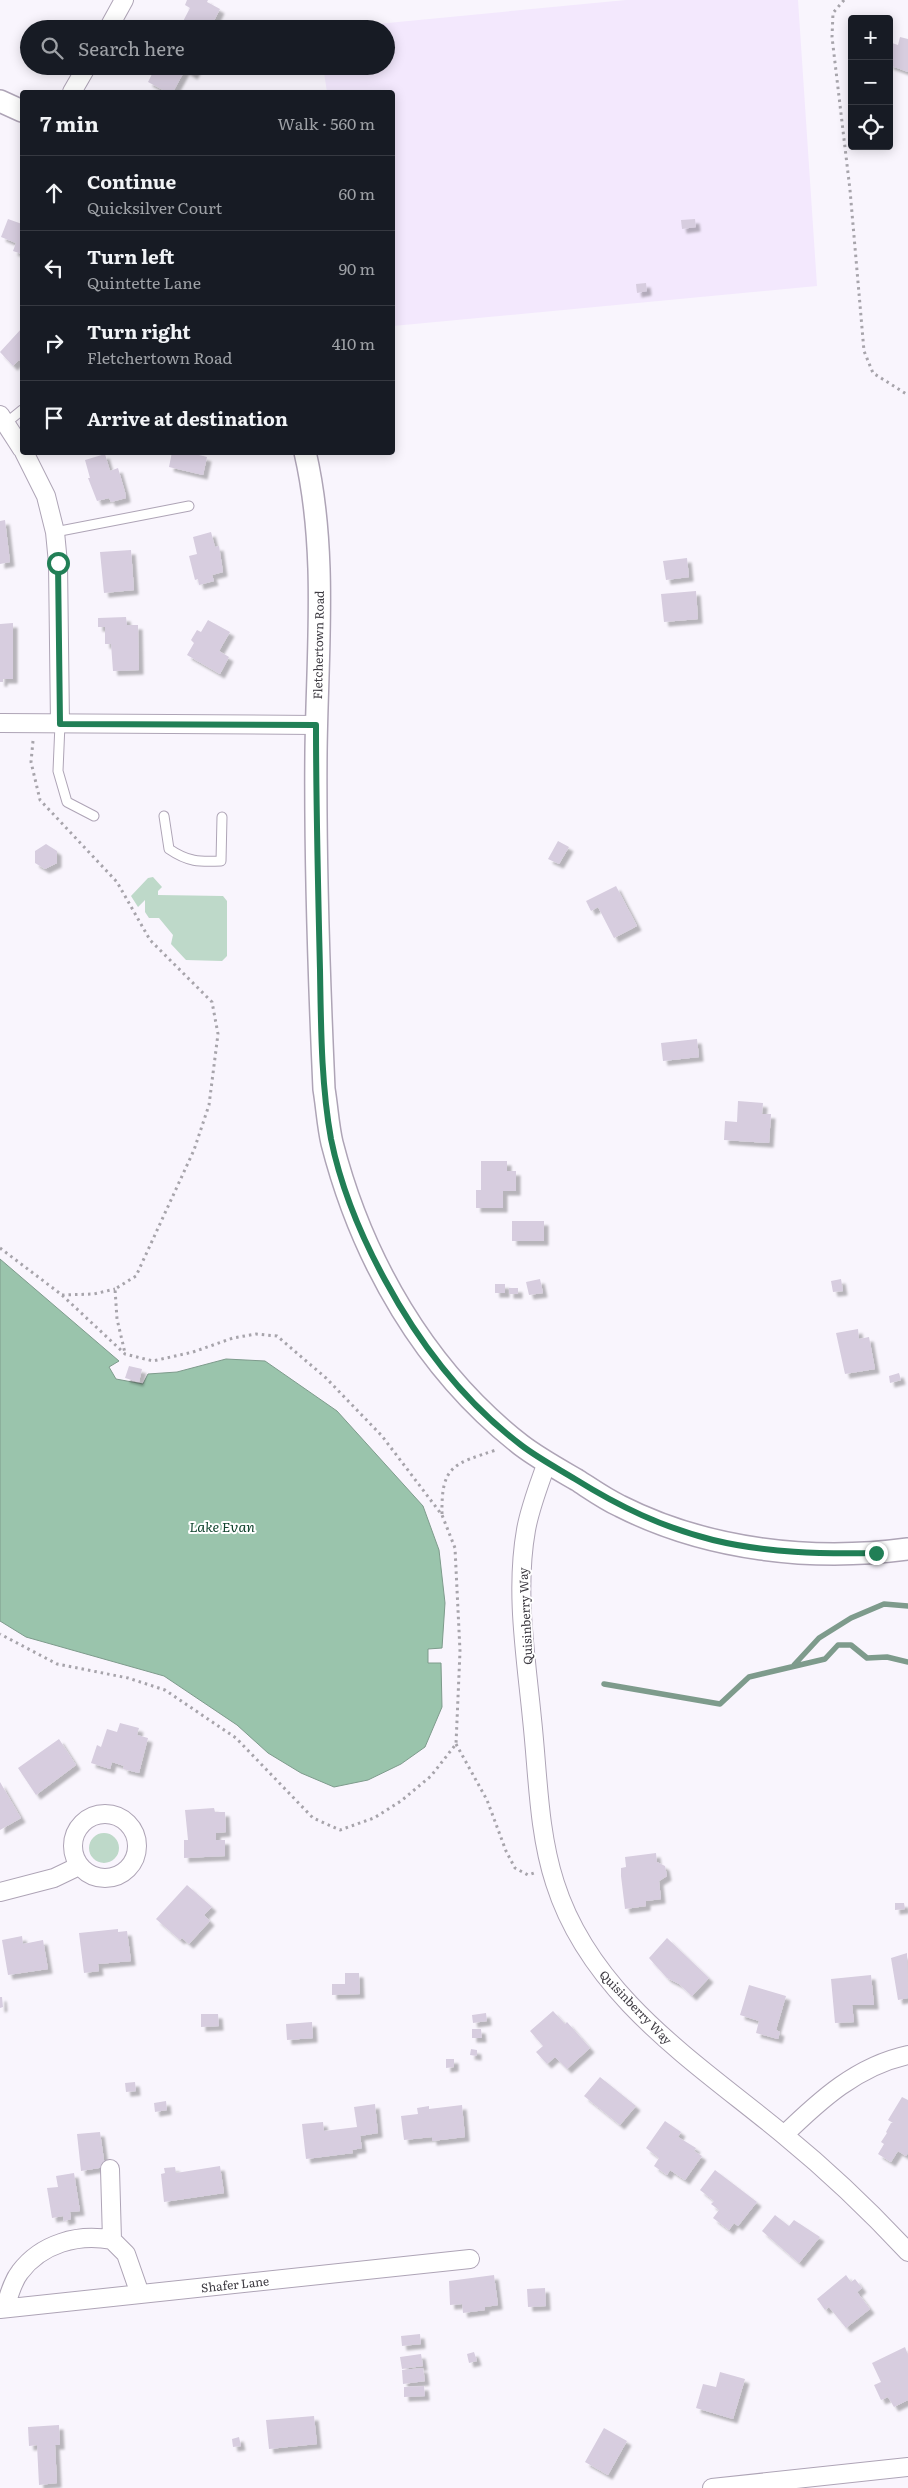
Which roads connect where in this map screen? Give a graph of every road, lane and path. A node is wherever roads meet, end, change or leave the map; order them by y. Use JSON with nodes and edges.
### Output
{"nodes":[{"id":1,"x":124,"y":0,"type":"edge"},
{"id":2,"x":844,"y":0,"type":"edge"},
{"id":3,"x":113,"y":20,"type":"edge"},
{"id":4,"x":82,"y":75,"type":"edge"},
{"id":5,"x":73,"y":90,"type":"edge"},
{"id":6,"x":0,"y":101,"type":"edge"},
{"id":7,"x":20,"y":110,"type":"edge"},
{"id":8,"x":908,"y":394,"type":"edge"},
{"id":9,"x":20,"y":411,"type":"edge"},
{"id":10,"x":3,"y":419,"type":"edge"},
{"id":11,"x":20,"y":446,"type":"edge"},
{"id":12,"x":26,"y":455,"type":"edge"},
{"id":13,"x":306,"y":455,"type":"edge"},
{"id":14,"x":189,"y":506,"type":"dead end"},
{"id":15,"x":55,"y":532,"type":"junction"},
{"id":16,"x":0,"y":723,"type":"edge"},
{"id":17,"x":60,"y":724,"type":"junction"},
{"id":18,"x":316,"y":725,"type":"junction"},
{"id":19,"x":33,"y":741,"type":"dead end"},
{"id":20,"x":94,"y":816,"type":"dead end"},
{"id":21,"x":164,"y":816,"type":"dead end"},
{"id":22,"x":222,"y":817,"type":"dead end"},
{"id":23,"x":0,"y":1248,"type":"edge"},
{"id":24,"x":115,"y":1290,"type":"junction"},
{"id":25,"x":62,"y":1295,"type":"junction"},
{"id":26,"x":125,"y":1354,"type":"junction"},
{"id":27,"x":518,"y":1443,"type":"junction"},
{"id":28,"x":547,"y":1462,"type":"junction"},
{"id":29,"x":442,"y":1515,"type":"junction"},
{"id":30,"x":908,"y":1548,"type":"edge"},
{"id":31,"x":0,"y":1634,"type":"edge"},
{"id":32,"x":456,"y":1744,"type":"junction"},
{"id":33,"x":79,"y":1866,"type":"dead end"},
{"id":34,"x":551,"y":1869,"type":"junction"},
{"id":35,"x":0,"y":1892,"type":"edge"},
{"id":36,"x":908,"y":2055,"type":"edge"},
{"id":37,"x":784,"y":2135,"type":"junction"},
{"id":38,"x":110,"y":2169,"type":"dead end"},
{"id":39,"x":112,"y":2240,"type":"junction"},
{"id":40,"x":908,"y":2252,"type":"edge"},
{"id":41,"x":470,"y":2259,"type":"dead end"},
{"id":42,"x":140,"y":2294,"type":"junction"},
{"id":43,"x":3,"y":2308,"type":"edge"},
{"id":44,"x":908,"y":2467,"type":"edge"},
{"id":45,"x":712,"y":2488,"type":"edge"}],
"edges":[{"from":1,"to":3,"type":"street"},
{"from":2,"to":8,"type":"path"},
{"from":4,"to":5,"type":"street"},
{"from":6,"to":7,"type":"street"},
{"from":9,"to":10,"type":"lane"},
{"from":10,"to":11,"type":"street"},
{"from":12,"to":15,"type":"street"},
{"from":13,"to":18,"type":"street","name":"Fletchertown Road"},
{"from":14,"to":15,"type":"lane"},
{"from":15,"to":17,"type":"street"},
{"from":16,"to":17,"type":"street"},
{"from":17,"to":18,"type":"street"},
{"from":17,"to":20,"type":"lane"},
{"from":18,"to":27,"type":"street","name":"Fletchertown Road"},
{"from":19,"to":24,"type":"path"},
{"from":21,"to":22,"type":"lane"},
{"from":23,"to":25,"type":"path"},
{"from":24,"to":25,"type":"path"},
{"from":24,"to":26,"type":"path"},
{"from":25,"to":26,"type":"path"},
{"from":26,"to":29,"type":"path"},
{"from":27,"to":28,"type":"street","name":"Fletchertown Road"},
{"from":27,"to":29,"type":"path"},
{"from":28,"to":30,"type":"street","name":"Fletchertown Road"},
{"from":28,"to":34,"type":"street","name":"Quisinberry Way"},
{"from":29,"to":32,"type":"path"},
{"from":31,"to":32,"type":"path"},
{"from":32,"to":34,"type":"path"},
{"from":33,"to":35,"type":"street"},
{"from":34,"to":37,"type":"street","name":"Quisinberry Way"},
{"from":36,"to":37,"type":"street"},
{"from":37,"to":40,"type":"street","name":"Quisinberry Way"},
{"from":38,"to":39,"type":"street"},
{"from":39,"to":42,"type":"street"},
{"from":39,"to":43,"type":"street"},
{"from":41,"to":42,"type":"street","name":"Shafer Lane"},
{"from":42,"to":43,"type":"street","name":"Shafer Lane"},
{"from":44,"to":45,"type":"street"}]}
